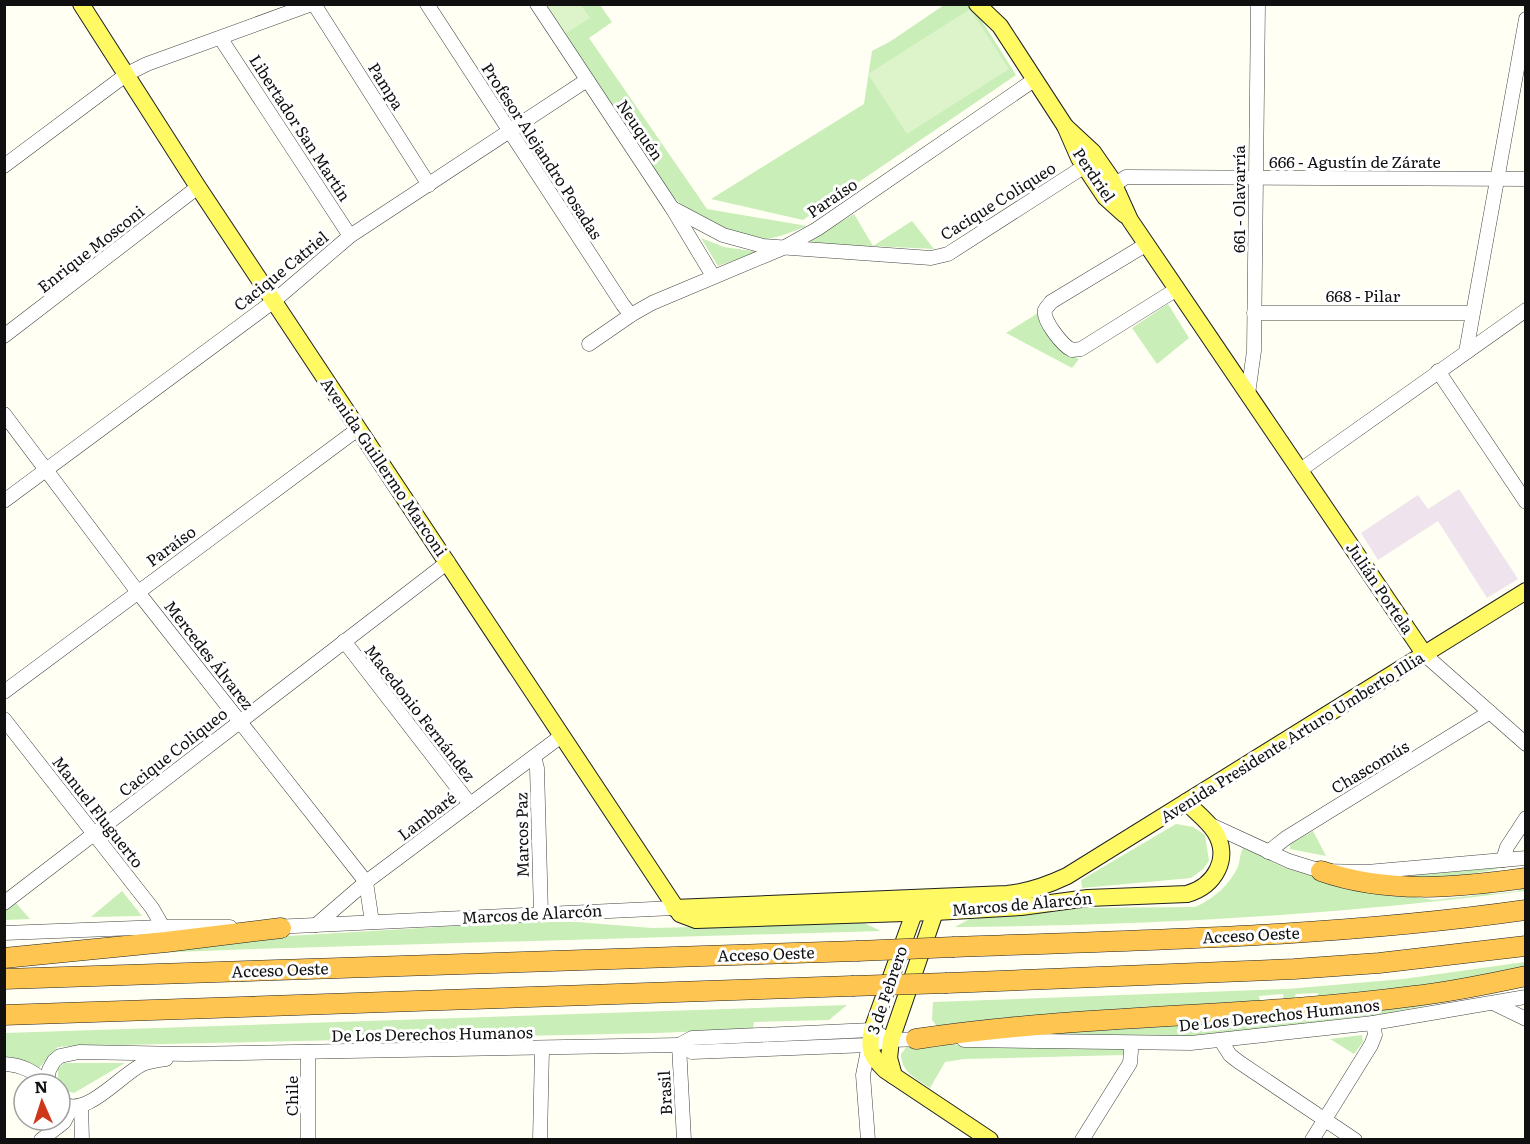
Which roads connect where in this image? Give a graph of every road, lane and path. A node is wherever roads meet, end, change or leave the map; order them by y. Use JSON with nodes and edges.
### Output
{"nodes":[{"id":1,"x":81,"y":4,"type":"edge"},
{"id":2,"x":313,"y":4,"type":"edge"},
{"id":3,"x":427,"y":4,"type":"edge"},
{"id":4,"x":537,"y":4,"type":"edge"},
{"id":5,"x":977,"y":4,"type":"edge"},
{"id":6,"x":993,"y":4,"type":"edge"},
{"id":7,"x":1258,"y":4,"type":"edge"},
{"id":8,"x":1526,"y":19,"type":"edge"},
{"id":9,"x":1000,"y":26,"type":"junction"},
{"id":10,"x":221,"y":39,"type":"junction"},
{"id":11,"x":127,"y":74,"type":"junction"},
{"id":12,"x":587,"y":80,"type":"junction"},
{"id":13,"x":1035,"y":80,"type":"junction"},
{"id":14,"x":1065,"y":126,"type":"junction"},
{"id":15,"x":509,"y":132,"type":"junction"},
{"id":16,"x":5,"y":165,"type":"edge"},
{"id":17,"x":1085,"y":166,"type":"junction"},
{"id":18,"x":1255,"y":178,"type":"junction"},
{"id":19,"x":1496,"y":179,"type":"junction"},
{"id":20,"x":1526,"y":179,"type":"edge"},
{"id":21,"x":1114,"y":184,"type":"junction"},
{"id":22,"x":429,"y":185,"type":"junction"},
{"id":23,"x":198,"y":187,"type":"junction"},
{"id":24,"x":672,"y":208,"type":"junction"},
{"id":25,"x":1130,"y":220,"type":"junction"},
{"id":26,"x":350,"y":236,"type":"junction"},
{"id":27,"x":1147,"y":244,"type":"junction"},
{"id":28,"x":783,"y":248,"type":"junction"},
{"id":29,"x":714,"y":276,"type":"junction"},
{"id":30,"x":1177,"y":289,"type":"junction"},
{"id":31,"x":274,"y":301,"type":"junction"},
{"id":32,"x":1526,"y":310,"type":"edge"},
{"id":33,"x":1254,"y":313,"type":"junction"},
{"id":34,"x":1472,"y":313,"type":"junction"},
{"id":35,"x":632,"y":315,"type":"junction"},
{"id":36,"x":4,"y":336,"type":"edge"},
{"id":37,"x":589,"y":344,"type":"dead end"},
{"id":38,"x":1466,"y":352,"type":"junction"},
{"id":39,"x":1438,"y":371,"type":"junction"},
{"id":40,"x":1248,"y":394,"type":"junction"},
{"id":41,"x":4,"y":414,"type":"edge"},
{"id":42,"x":358,"y":429,"type":"junction"},
{"id":43,"x":46,"y":470,"type":"junction"},
{"id":44,"x":1299,"y":471,"type":"junction"},
{"id":45,"x":4,"y":501,"type":"edge"},
{"id":46,"x":1526,"y":502,"type":"edge"},
{"id":47,"x":448,"y":562,"type":"junction"},
{"id":48,"x":137,"y":591,"type":"junction"},
{"id":49,"x":1526,"y":591,"type":"edge"},
{"id":50,"x":344,"y":641,"type":"junction"},
{"id":51,"x":1425,"y":655,"type":"junction"},
{"id":52,"x":4,"y":692,"type":"edge"},
{"id":53,"x":1490,"y":712,"type":"junction"},
{"id":54,"x":4,"y":719,"type":"edge"},
{"id":55,"x":240,"y":721,"type":"junction"},
{"id":56,"x":560,"y":736,"type":"junction"},
{"id":57,"x":1526,"y":744,"type":"edge"},
{"id":58,"x":534,"y":757,"type":"junction"},
{"id":59,"x":1186,"y":802,"type":"junction"},
{"id":60,"x":470,"y":804,"type":"junction"},
{"id":61,"x":1526,"y":818,"type":"edge"},
{"id":62,"x":1209,"y":825,"type":"junction"},
{"id":63,"x":93,"y":834,"type":"junction"},
{"id":64,"x":1268,"y":852,"type":"junction"},
{"id":65,"x":1526,"y":858,"type":"edge"},
{"id":66,"x":1503,"y":860,"type":"junction"},
{"id":67,"x":1321,"y":871,"type":"junction"},
{"id":68,"x":1526,"y":878,"type":"edge"},
{"id":69,"x":1058,"y":880,"type":"joint"},
{"id":70,"x":366,"y":882,"type":"junction"},
{"id":71,"x":4,"y":903,"type":"edge"},
{"id":72,"x":926,"y":905,"type":"junction"},
{"id":73,"x":674,"y":908,"type":"junction"},
{"id":74,"x":1526,"y":910,"type":"edge"},
{"id":75,"x":541,"y":914,"type":"junction"},
{"id":76,"x":696,"y":920,"type":"joint"},
{"id":77,"x":372,"y":922,"type":"junction"},
{"id":78,"x":316,"y":925,"type":"junction"},
{"id":79,"x":163,"y":927,"type":"junction"},
{"id":80,"x":281,"y":928,"type":"junction"},
{"id":81,"x":4,"y":933,"type":"edge"},
{"id":82,"x":1526,"y":946,"type":"edge"},
{"id":83,"x":4,"y":957,"type":"edge"},
{"id":84,"x":1526,"y":976,"type":"edge"},
{"id":85,"x":4,"y":979,"type":"edge"},
{"id":86,"x":1526,"y":997,"type":"edge"},
{"id":87,"x":1493,"y":1003,"type":"junction"},
{"id":88,"x":4,"y":1015,"type":"edge"},
{"id":89,"x":1526,"y":1019,"type":"edge"},
{"id":90,"x":1373,"y":1023,"type":"junction"},
{"id":91,"x":871,"y":1038,"type":"junction"},
{"id":92,"x":916,"y":1039,"type":"junction"},
{"id":93,"x":891,"y":1040,"type":"junction"},
{"id":94,"x":1221,"y":1041,"type":"junction"},
{"id":95,"x":1130,"y":1043,"type":"junction"},
{"id":96,"x":679,"y":1045,"type":"junction"},
{"id":97,"x":542,"y":1049,"type":"junction"},
{"id":98,"x":308,"y":1052,"type":"junction"},
{"id":99,"x":186,"y":1054,"type":"junction"},
{"id":100,"x":4,"y":1064,"type":"edge"},
{"id":101,"x":32,"y":1072,"type":"edge"},
{"id":102,"x":49,"y":1072,"type":"edge"},
{"id":103,"x":894,"y":1076,"type":"junction"},
{"id":104,"x":72,"y":1104,"type":"edge"},
{"id":105,"x":72,"y":1108,"type":"edge"},
{"id":106,"x":1325,"y":1119,"type":"junction"},
{"id":107,"x":82,"y":1140,"type":"edge"},
{"id":108,"x":308,"y":1140,"type":"edge"},
{"id":109,"x":540,"y":1140,"type":"edge"},
{"id":110,"x":684,"y":1140,"type":"edge"},
{"id":111,"x":868,"y":1140,"type":"edge"},
{"id":112,"x":990,"y":1140,"type":"edge"},
{"id":113,"x":1082,"y":1140,"type":"edge"},
{"id":114,"x":1312,"y":1140,"type":"edge"},
{"id":115,"x":1355,"y":1140,"type":"edge"}],
"edges":[{"from":1,"to":11,"type":"main road","name":"Avenida Guillermo Marconi"},
{"from":2,"to":10,"type":"street"},
{"from":2,"to":22,"type":"street","name":"Pampa"},
{"from":3,"to":15,"type":"street","name":"Profesor Alejandro Posadas"},
{"from":4,"to":12,"type":"street","name":"Neuquén"},
{"from":5,"to":9,"type":"main road"},
{"from":6,"to":9,"type":"main road"},
{"from":7,"to":18,"type":"street","name":"661 - Olavarría"},
{"from":8,"to":19,"type":"street"},
{"from":9,"to":13,"type":"main road"},
{"from":10,"to":11,"type":"street"},
{"from":10,"to":26,"type":"street","name":"Libertador San Martín"},
{"from":11,"to":16,"type":"street"},
{"from":11,"to":23,"type":"main road","name":"Avenida Guillermo Marconi"},
{"from":12,"to":15,"type":"street","name":"Cacique Catriel"},
{"from":12,"to":24,"type":"street","name":"Neuquén"},
{"from":13,"to":14,"type":"main road"},
{"from":13,"to":28,"type":"street","name":"Paraíso"},
{"from":14,"to":17,"type":"main road","name":"Perdriel"},
{"from":14,"to":21,"type":"main road"},
{"from":15,"to":22,"type":"street","name":"Cacique Catriel"},
{"from":15,"to":35,"type":"street","name":"Profesor Alejandro Posadas"},
{"from":17,"to":25,"type":"main road","name":"Perdriel"},
{"from":17,"to":28,"type":"street","name":"Cacique Coliqueo"},
{"from":18,"to":19,"type":"street","name":"666 - Agustín de Zárate"},
{"from":18,"to":21,"type":"street","name":"666 - Agustín de Zárate"},
{"from":18,"to":33,"type":"street","name":"661 - Olavarría"},
{"from":19,"to":20,"type":"street","name":"666 - Agustín de Zárate"},
{"from":19,"to":34,"type":"street"},
{"from":21,"to":25,"type":"main road"},
{"from":22,"to":26,"type":"street","name":"Cacique Catriel"},
{"from":23,"to":31,"type":"main road","name":"Avenida Guillermo Marconi"},
{"from":23,"to":36,"type":"street","name":"Enrique Mosconi"},
{"from":24,"to":28,"type":"street","name":"Cacique Coliqueo"},
{"from":24,"to":29,"type":"street","name":"Neuquén"},
{"from":25,"to":27,"type":"main road","name":"Julián Portela"},
{"from":26,"to":31,"type":"street","name":"Cacique Catriel"},
{"from":27,"to":30,"type":"main road","name":"Julián Portela"},
{"from":27,"to":30,"type":"street"},
{"from":28,"to":29,"type":"street","name":"Paraíso"},
{"from":29,"to":35,"type":"street","name":"Paraíso"},
{"from":30,"to":40,"type":"main road","name":"Julián Portela"},
{"from":31,"to":42,"type":"main road","name":"Avenida Guillermo Marconi"},
{"from":31,"to":43,"type":"street","name":"Cacique Catriel"},
{"from":32,"to":38,"type":"street"},
{"from":33,"to":34,"type":"street","name":"668 - Pilar"},
{"from":33,"to":40,"type":"street","name":"661 - Olavarría"},
{"from":34,"to":38,"type":"street"},
{"from":35,"to":37,"type":"street","name":"Paraíso"},
{"from":38,"to":39,"type":"street"},
{"from":39,"to":44,"type":"street"},
{"from":39,"to":46,"type":"street"},
{"from":40,"to":44,"type":"main road","name":"Julián Portela"},
{"from":41,"to":43,"type":"street","name":"Mercedes Álvarez"},
{"from":42,"to":47,"type":"main road","name":"Avenida Guillermo Marconi"},
{"from":42,"to":48,"type":"street","name":"Paraíso"},
{"from":43,"to":45,"type":"street","name":"Cacique Catriel"},
{"from":43,"to":48,"type":"street","name":"Mercedes Álvarez"},
{"from":44,"to":51,"type":"main road","name":"Julián Portela"},
{"from":47,"to":50,"type":"street","name":"Cacique Coliqueo"},
{"from":47,"to":56,"type":"main road","name":"Avenida Guillermo Marconi"},
{"from":48,"to":52,"type":"street","name":"Paraíso"},
{"from":48,"to":55,"type":"street","name":"Mercedes Álvarez"},
{"from":49,"to":51,"type":"main road","name":"Avenida Presidente Arturo Umberto Illia"},
{"from":50,"to":55,"type":"street","name":"Cacique Coliqueo"},
{"from":50,"to":60,"type":"street","name":"Macedonio Fernández"},
{"from":51,"to":53,"type":"street","name":"Julián Portela"},
{"from":51,"to":59,"type":"main road","name":"Avenida Presidente Arturo Umberto Illia"},
{"from":53,"to":57,"type":"street","name":"Julián Portela"},
{"from":53,"to":64,"type":"street","name":"Chascomús"},
{"from":54,"to":63,"type":"street","name":"Manuel Fluguerto"},
{"from":55,"to":63,"type":"street","name":"Cacique Coliqueo"},
{"from":55,"to":70,"type":"street","name":"Mercedes Álvarez"},
{"from":56,"to":58,"type":"street","name":"Lambaré"},
{"from":56,"to":73,"type":"main road","name":"Avenida Guillermo Marconi"},
{"from":58,"to":60,"type":"street","name":"Lambaré"},
{"from":58,"to":75,"type":"street","name":"Marcos Paz"},
{"from":59,"to":62,"type":"main road","name":"Marcos de Alarcón"},
{"from":59,"to":69,"type":"main road","name":"Avenida Presidente Arturo Umberto Illia"},
{"from":60,"to":70,"type":"street","name":"Lambaré"},
{"from":61,"to":66,"type":"street"},
{"from":62,"to":64,"type":"street","name":"Marcos de Alarcón"},
{"from":62,"to":72,"type":"main road","name":"Marcos de Alarcón"},
{"from":63,"to":71,"type":"street","name":"Cacique Coliqueo"},
{"from":63,"to":79,"type":"street","name":"Manuel Fluguerto"},
{"from":64,"to":67,"type":"street","name":"Marcos de Alarcón"},
{"from":65,"to":66,"type":"street","name":"Marcos de Alarcón"},
{"from":66,"to":67,"type":"street","name":"Marcos de Alarcón"},
{"from":67,"to":68,"type":"highway"},
{"from":69,"to":72,"type":"main road","name":"Marcos de Alarcón"},
{"from":70,"to":77,"type":"street","name":"Mercedes Álvarez"},
{"from":70,"to":78,"type":"street","name":"Lambaré"},
{"from":72,"to":73,"type":"main road","name":"Marcos de Alarcón"},
{"from":72,"to":76,"type":"main road","name":"Marcos de Alarcón"},
{"from":72,"to":91,"type":"main road","name":"3 de Febrero"},
{"from":72,"to":93,"type":"main road","name":"3 de Febrero"},
{"from":73,"to":75,"type":"street","name":"Marcos de Alarcón"},
{"from":73,"to":76,"type":"main road","name":"Avenida Guillermo Marconi"},
{"from":74,"to":85,"type":"highway","name":"Acceso Oeste","bridge":true},
{"from":75,"to":77,"type":"street","name":"Marcos de Alarcón"},
{"from":77,"to":78,"type":"street","name":"Marcos de Alarcón"},
{"from":78,"to":80,"type":"street","name":"Marcos de Alarcón"},
{"from":79,"to":80,"type":"street","name":"Marcos de Alarcón"},
{"from":79,"to":81,"type":"street","name":"Marcos de Alarcón"},
{"from":80,"to":83,"type":"highway"},
{"from":82,"to":88,"type":"highway","bridge":true},
{"from":84,"to":92,"type":"highway"},
{"from":86,"to":87,"type":"street","name":"De Los Derechos Humanos"},
{"from":87,"to":89,"type":"street"},
{"from":87,"to":90,"type":"street","name":"De Los Derechos Humanos"},
{"from":90,"to":94,"type":"street","name":"De Los Derechos Humanos"},
{"from":90,"to":106,"type":"street"},
{"from":91,"to":93,"type":"street","name":"De Los Derechos Humanos"},
{"from":91,"to":96,"type":"street","name":"De Los Derechos Humanos"},
{"from":91,"to":103,"type":"main road","name":"3 de Febrero"},
{"from":91,"to":111,"type":"street"},
{"from":92,"to":93,"type":"street","name":"De Los Derechos Humanos"},
{"from":92,"to":95,"type":"street","name":"De Los Derechos Humanos"},
{"from":93,"to":103,"type":"main road","name":"3 de Febrero"},
{"from":94,"to":95,"type":"street","name":"De Los Derechos Humanos"},
{"from":94,"to":106,"type":"street"},
{"from":95,"to":113,"type":"street"},
{"from":96,"to":97,"type":"street","name":"De Los Derechos Humanos"},
{"from":96,"to":110,"type":"street","name":"Brasil"},
{"from":97,"to":98,"type":"street","name":"De Los Derechos Humanos"},
{"from":97,"to":109,"type":"street"},
{"from":98,"to":99,"type":"street","name":"De Los Derechos Humanos"},
{"from":98,"to":108,"type":"street","name":"Chile"},
{"from":99,"to":102,"type":"street","name":"De Los Derechos Humanos"},
{"from":99,"to":104,"type":"street","name":"De Los Derechos Humanos"},
{"from":100,"to":101,"type":"street","name":"De Los Derechos Humanos"},
{"from":103,"to":112,"type":"main road","name":"3 de Febrero"},
{"from":105,"to":107,"type":"street"},
{"from":106,"to":114,"type":"street"},
{"from":106,"to":115,"type":"street"}]}
